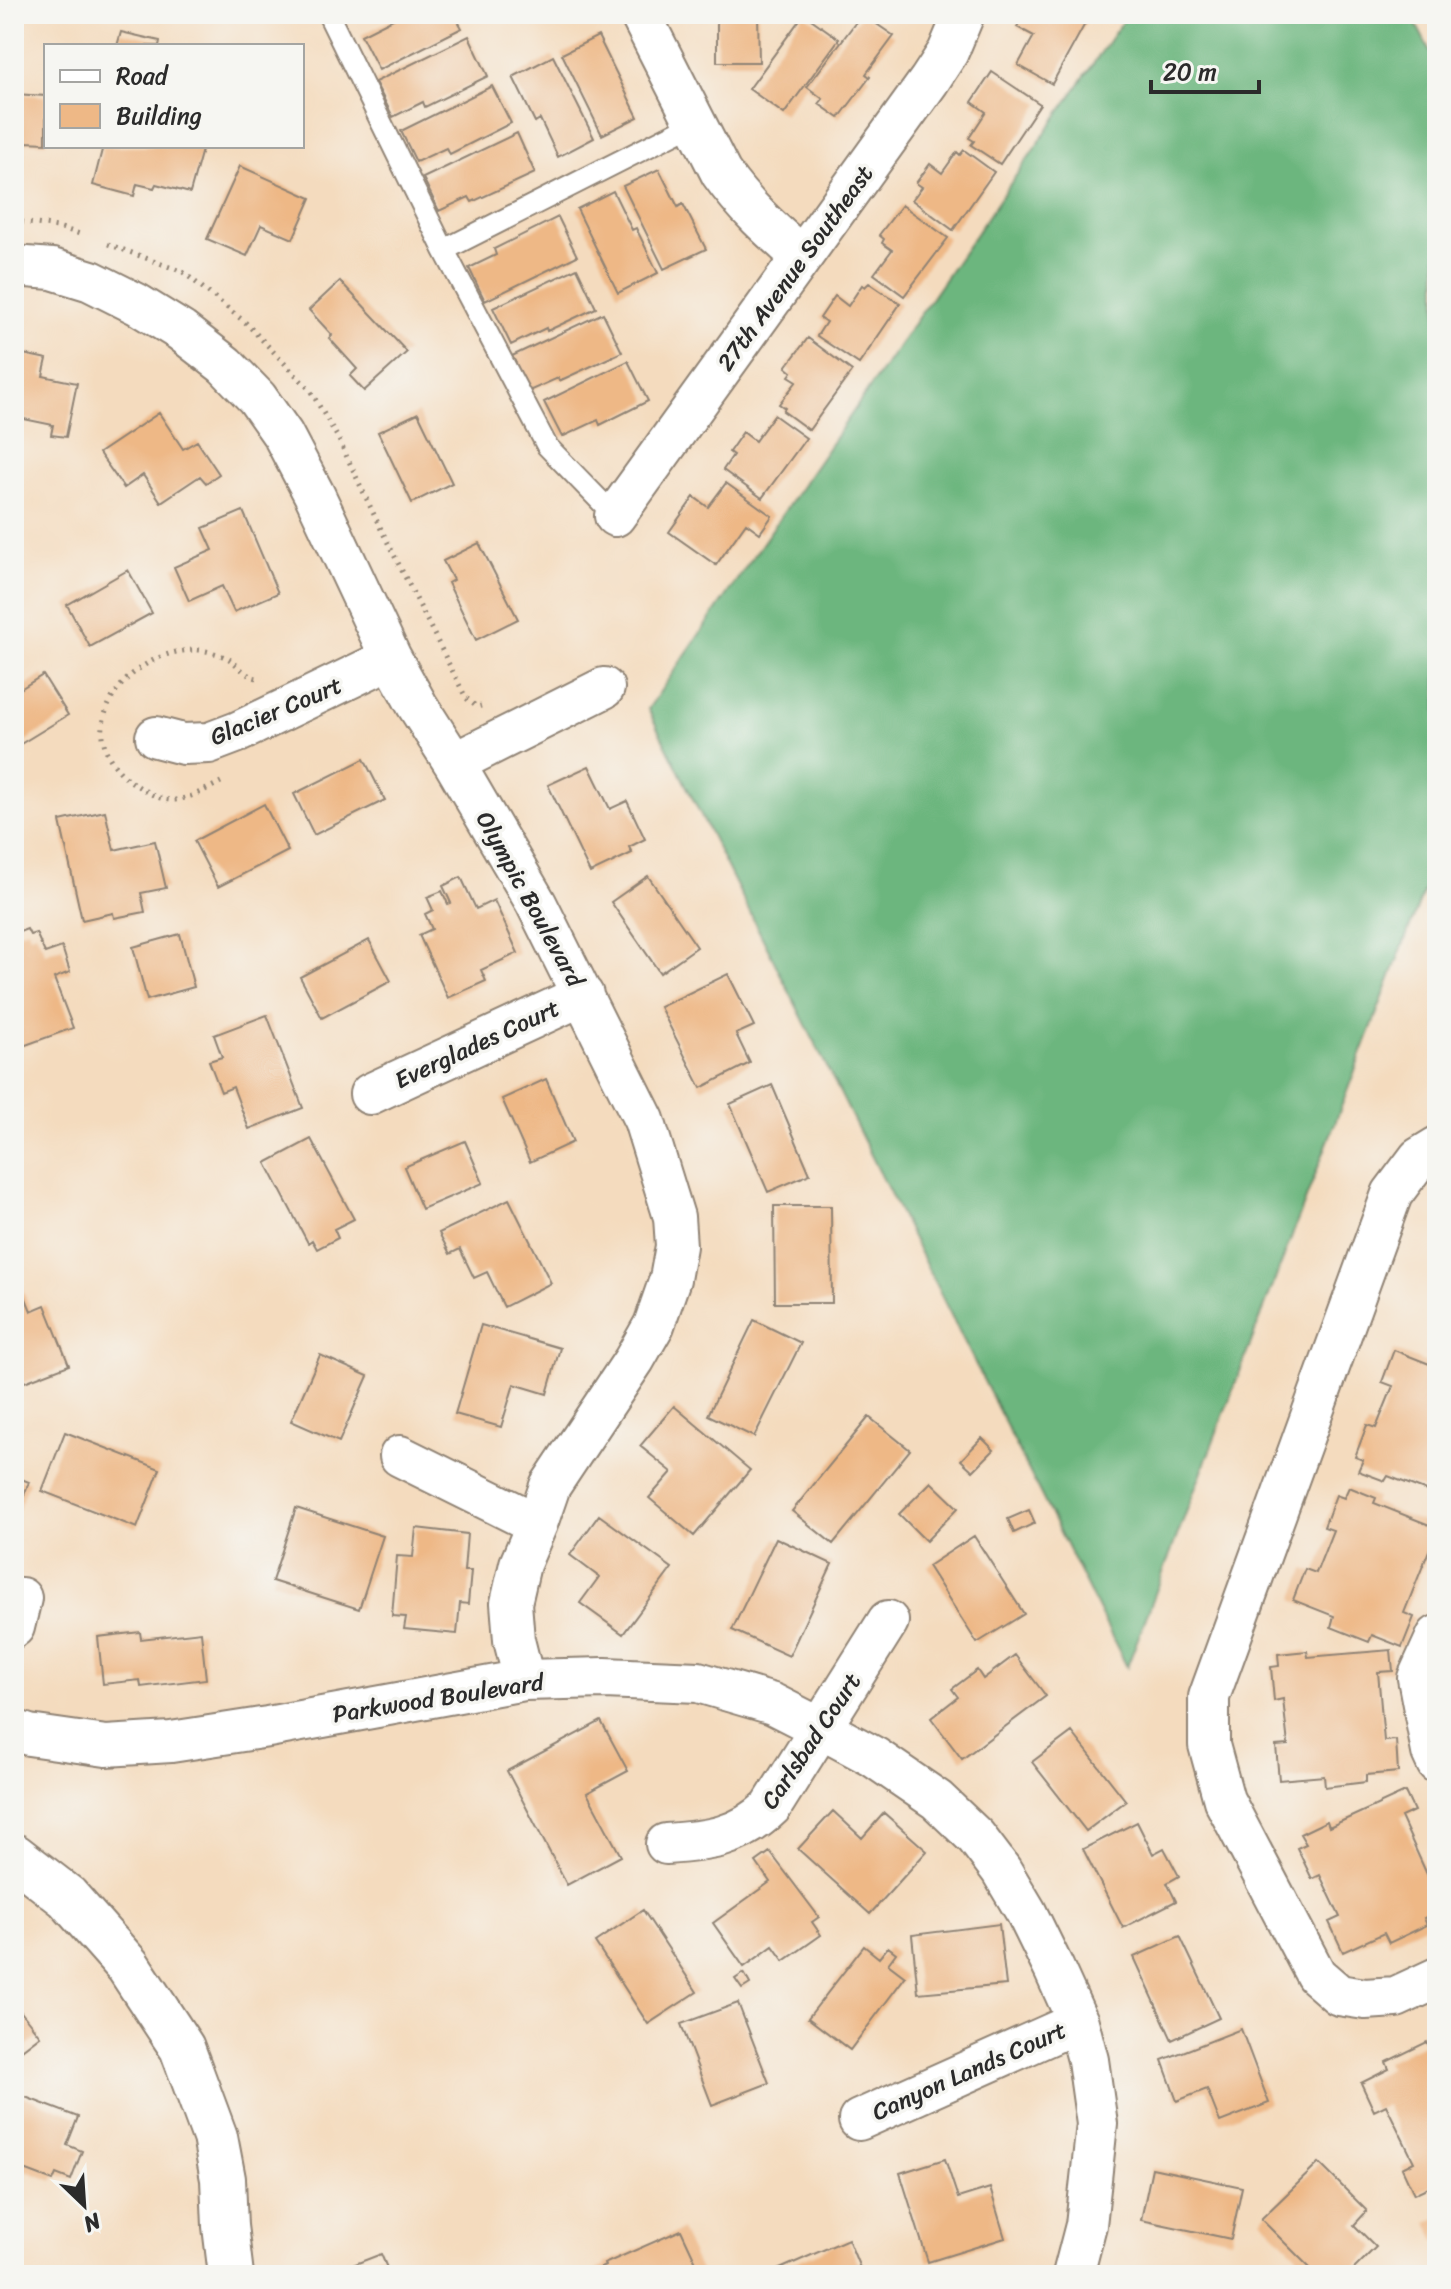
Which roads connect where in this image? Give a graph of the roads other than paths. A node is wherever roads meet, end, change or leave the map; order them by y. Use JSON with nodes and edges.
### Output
{"nodes":[{"id":1,"x":328,"y":14,"type":"edge"},
{"id":2,"x":640,"y":14,"type":"edge"},
{"id":3,"x":964,"y":14,"type":"edge"},
{"id":4,"x":695,"y":123,"type":"junction"},
{"id":5,"x":444,"y":250,"type":"junction"},
{"id":6,"x":802,"y":257,"type":"junction"},
{"id":7,"x":14,"y":266,"type":"edge"},
{"id":8,"x":615,"y":516,"type":"joint"},
{"id":9,"x":391,"y":658,"type":"junction"},
{"id":10,"x":604,"y":688,"type":"dead end"},
{"id":11,"x":156,"y":737,"type":"dead end"},
{"id":12,"x":454,"y":763,"type":"junction"},
{"id":13,"x":583,"y":995,"type":"junction"},
{"id":14,"x":370,"y":1094,"type":"dead end"},
{"id":15,"x":1437,"y":1147,"type":"edge"},
{"id":16,"x":400,"y":1456,"type":"dead end"},
{"id":17,"x":537,"y":1524,"type":"junction"},
{"id":18,"x":888,"y":1621,"type":"dead end"},
{"id":19,"x":1437,"y":1636,"type":"edge"},
{"id":20,"x":524,"y":1680,"type":"junction"},
{"id":21,"x":822,"y":1729,"type":"junction"},
{"id":22,"x":14,"y":1730,"type":"edge"},
{"id":23,"x":1437,"y":1763,"type":"edge"},
{"id":24,"x":666,"y":1844,"type":"dead end"},
{"id":25,"x":14,"y":1856,"type":"edge"},
{"id":26,"x":1437,"y":1978,"type":"edge"},
{"id":27,"x":1078,"y":2022,"type":"junction"},
{"id":28,"x":859,"y":2120,"type":"dead end"},
{"id":29,"x":231,"y":2275,"type":"edge"},
{"id":30,"x":1073,"y":2275,"type":"edge"}],
"edges":[{"from":1,"to":5,"type":"lane"},
{"from":2,"to":4,"type":"street"},
{"from":3,"to":6,"type":"street","name":"27th Avenue Southeast"},
{"from":4,"to":5,"type":"lane"},
{"from":4,"to":6,"type":"street"},
{"from":5,"to":8,"type":"lane"},
{"from":6,"to":8,"type":"street","name":"27th Avenue Southeast"},
{"from":7,"to":9,"type":"street","name":"Olympic Boulevard"},
{"from":9,"to":11,"type":"street","name":"Glacier Court"},
{"from":9,"to":12,"type":"street","name":"Olympic Boulevard"},
{"from":10,"to":12,"type":"street"},
{"from":12,"to":13,"type":"street","name":"Olympic Boulevard"},
{"from":13,"to":14,"type":"street","name":"Everglades Court"},
{"from":13,"to":17,"type":"street","name":"Olympic Boulevard"},
{"from":15,"to":26,"type":"street"},
{"from":16,"to":17,"type":"street"},
{"from":17,"to":20,"type":"street","name":"Olympic Boulevard"},
{"from":18,"to":21,"type":"street","name":"Carlsbad Court"},
{"from":19,"to":23,"type":"street"},
{"from":20,"to":21,"type":"street","name":"Parkwood Boulevard"},
{"from":20,"to":22,"type":"street","name":"Parkwood Boulevard"},
{"from":21,"to":24,"type":"street","name":"Carlsbad Court"},
{"from":21,"to":27,"type":"street","name":"Parkwood Boulevard"},
{"from":25,"to":29,"type":"street"},
{"from":27,"to":28,"type":"street","name":"Canyon Lands Court"},
{"from":27,"to":30,"type":"street","name":"Parkwood Boulevard"}]}
